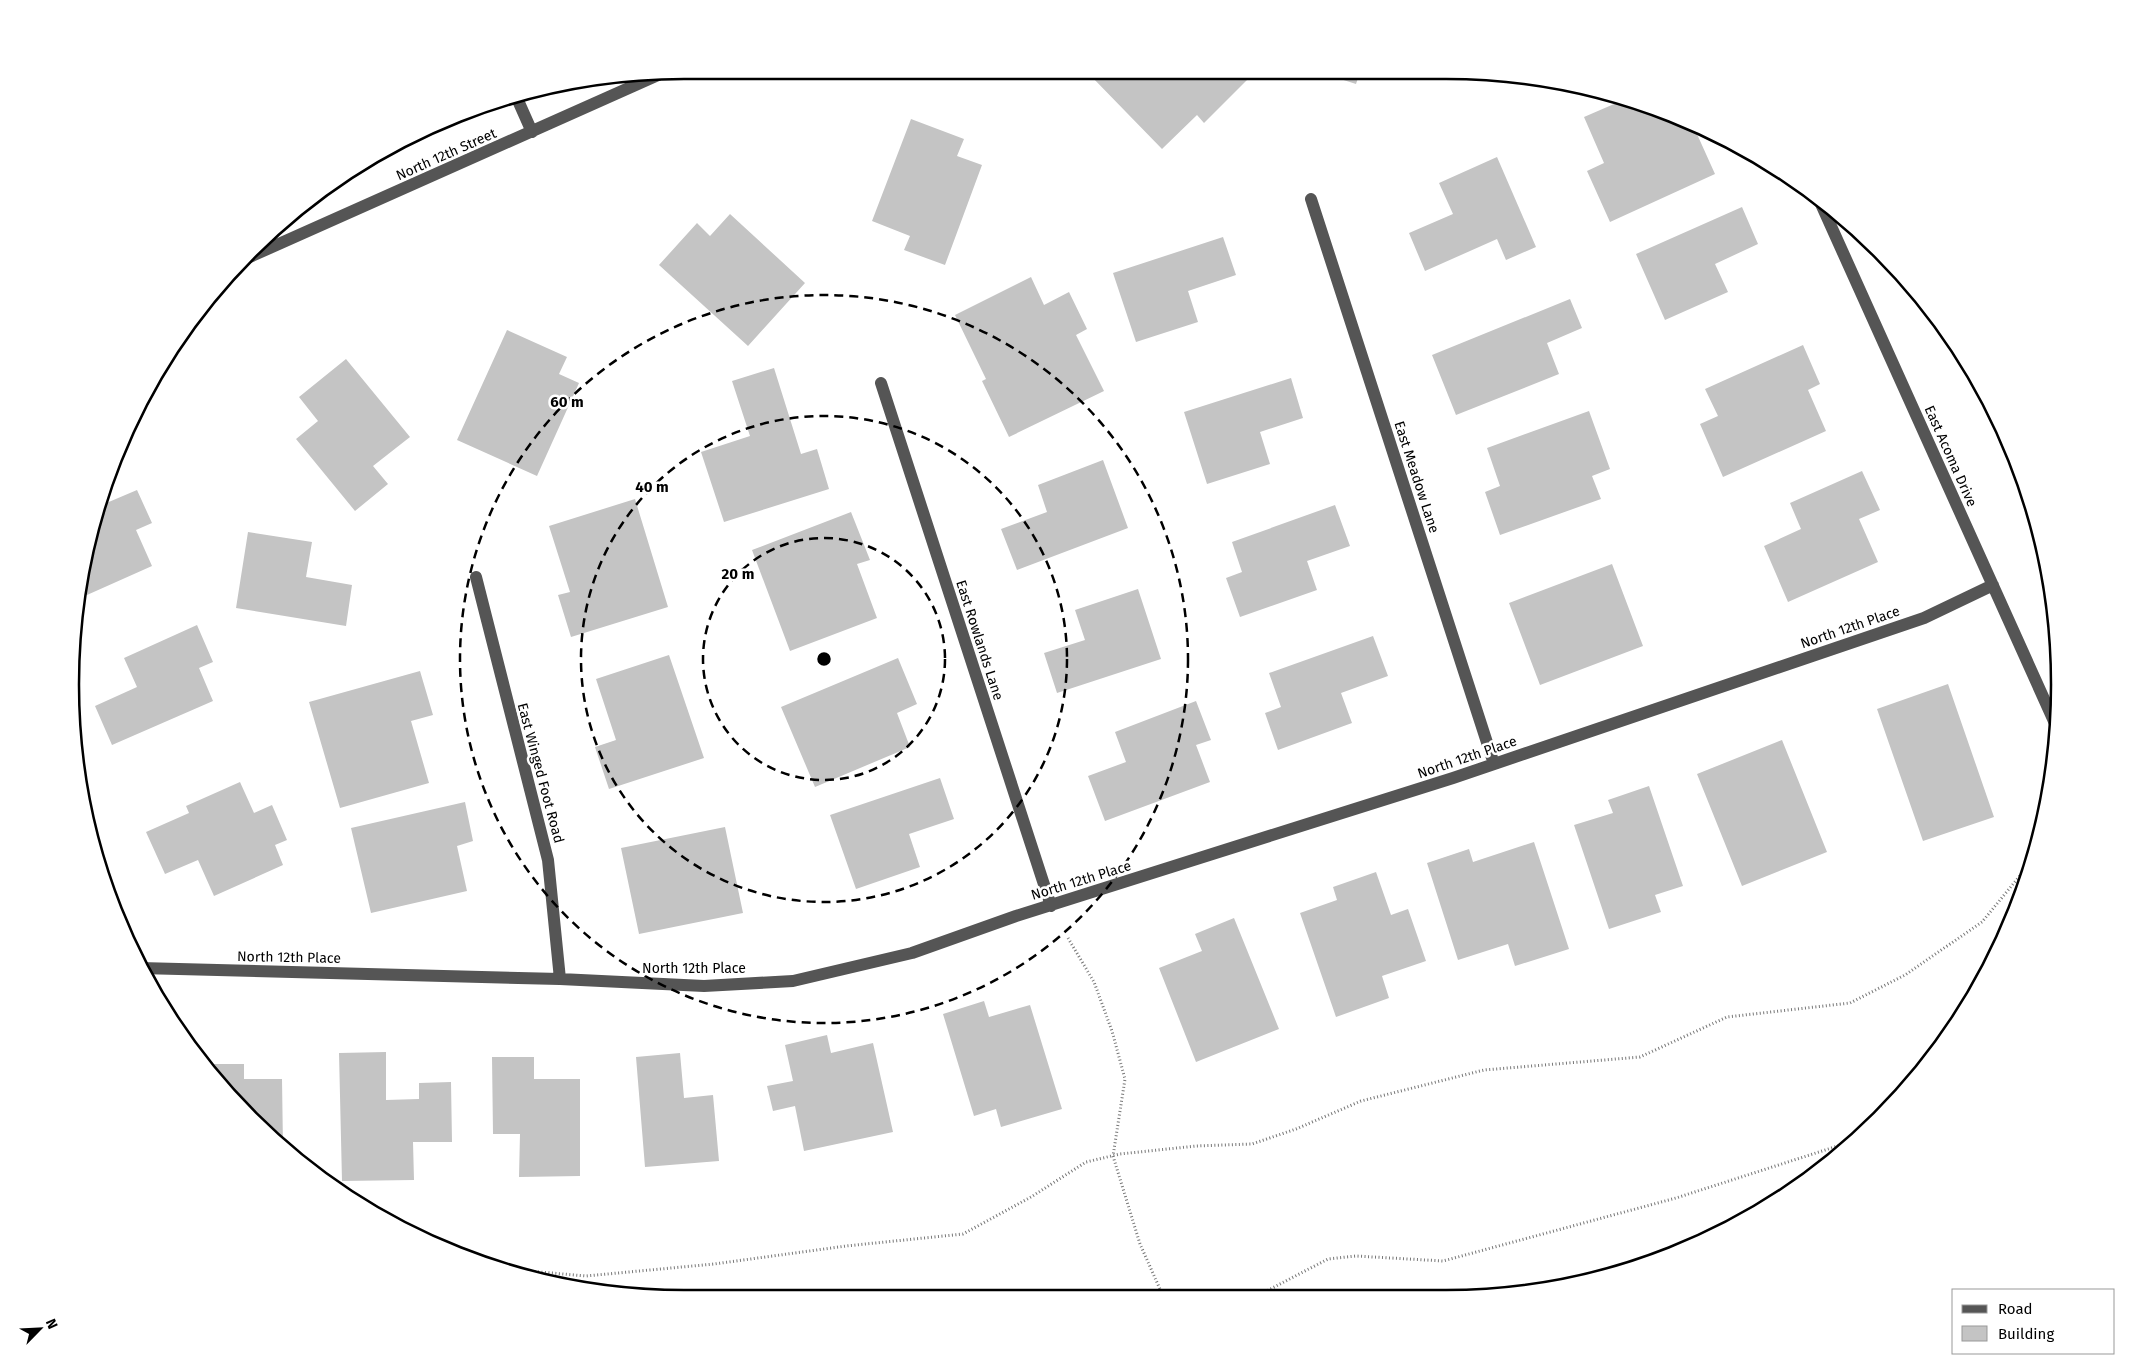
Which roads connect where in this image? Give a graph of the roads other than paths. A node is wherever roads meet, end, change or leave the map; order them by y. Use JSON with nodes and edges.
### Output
{"nodes":[{"id":1,"x":647,"y":80,"type":"edge"},
{"id":2,"x":519,"y":102,"type":"edge"},
{"id":3,"x":532,"y":132,"type":"junction"},
{"id":4,"x":1311,"y":199,"type":"dead end"},
{"id":5,"x":1824,"y":212,"type":"edge"},
{"id":6,"x":258,"y":254,"type":"edge"},
{"id":7,"x":881,"y":383,"type":"dead end"},
{"id":8,"x":476,"y":577,"type":"dead end"},
{"id":9,"x":1993,"y":585,"type":"junction"},
{"id":10,"x":2050,"y":713,"type":"edge"},
{"id":11,"x":1494,"y":764,"type":"junction"},
{"id":12,"x":1051,"y":906,"type":"junction"},
{"id":13,"x":150,"y":968,"type":"edge"},
{"id":14,"x":560,"y":979,"type":"junction"}],
"edges":[{"from":1,"to":3,"type":"street","name":"North 12th Street"},
{"from":2,"to":3,"type":"street"},
{"from":3,"to":6,"type":"street","name":"North 12th Street"},
{"from":4,"to":11,"type":"street","name":"East Meadow Lane"},
{"from":5,"to":9,"type":"street","name":"East Acoma Drive"},
{"from":7,"to":12,"type":"street","name":"East Rowlands Lane"},
{"from":8,"to":14,"type":"street","name":"East Winged Foot Road"},
{"from":9,"to":10,"type":"street","name":"East Acoma Drive"},
{"from":9,"to":11,"type":"street","name":"North 12th Place"},
{"from":11,"to":12,"type":"street","name":"North 12th Place"},
{"from":12,"to":14,"type":"street","name":"North 12th Place"},
{"from":13,"to":14,"type":"street","name":"North 12th Place"}]}
